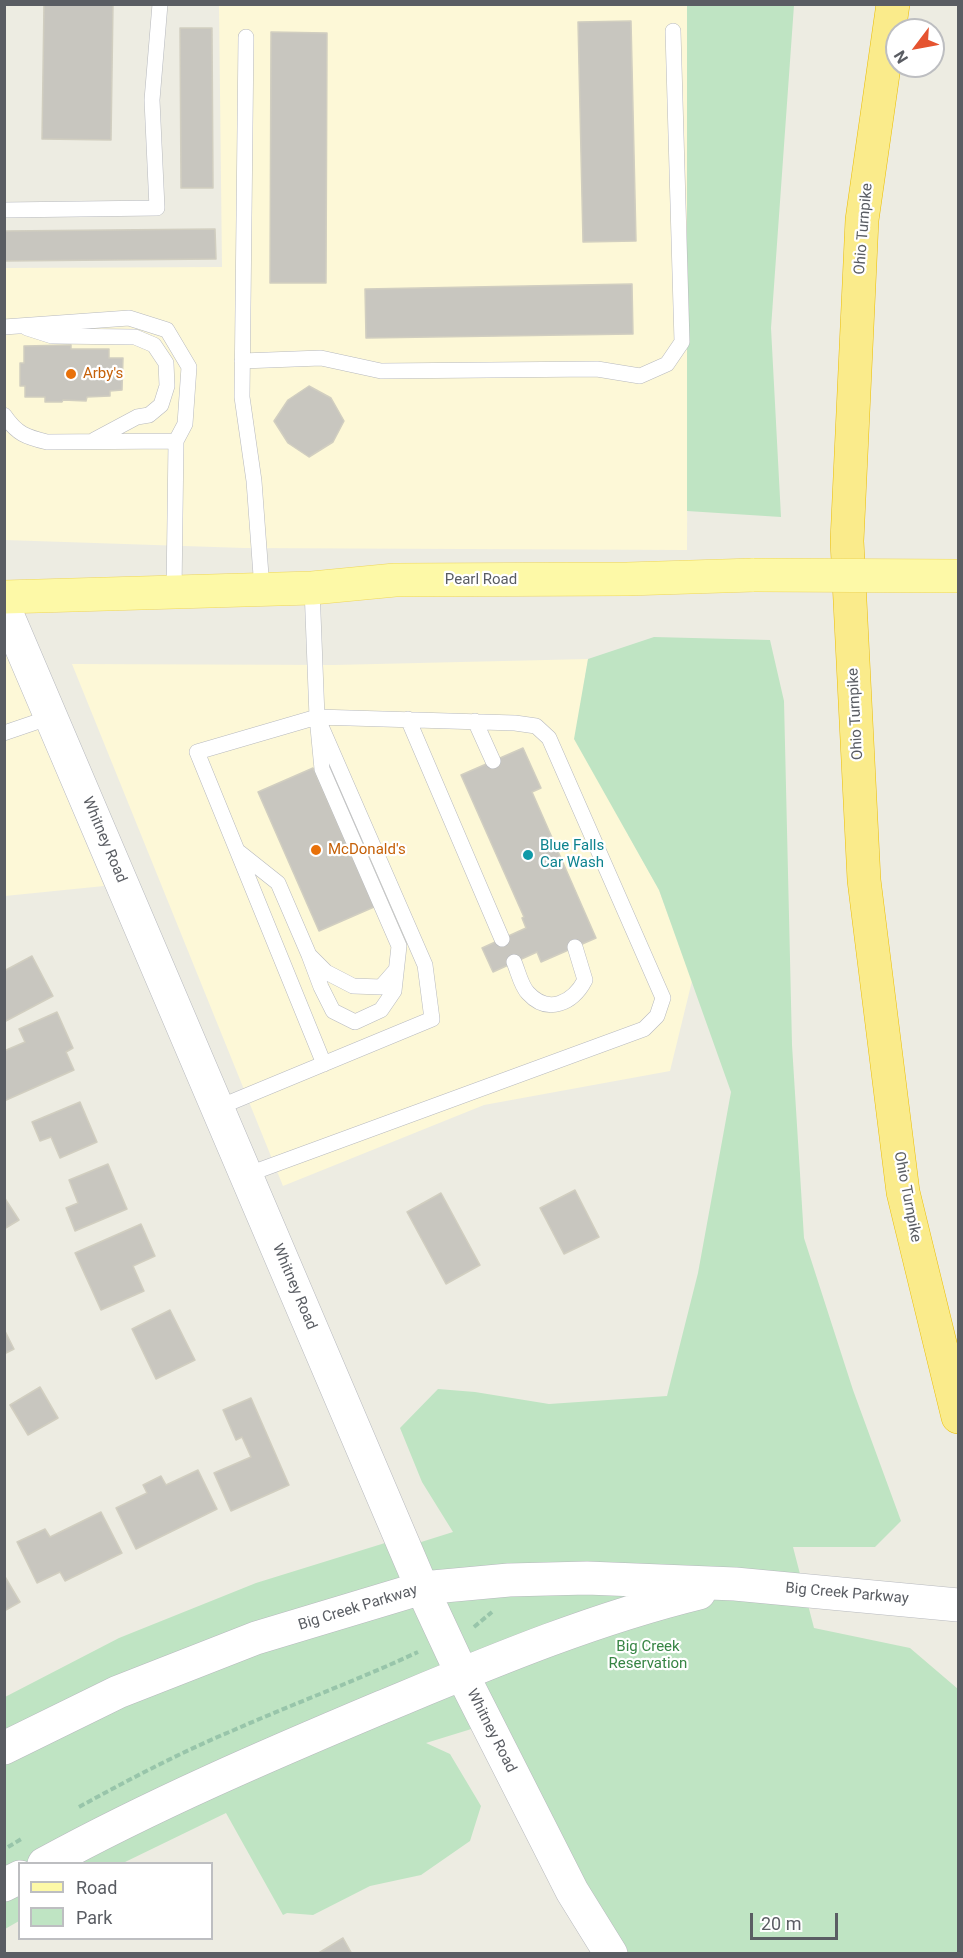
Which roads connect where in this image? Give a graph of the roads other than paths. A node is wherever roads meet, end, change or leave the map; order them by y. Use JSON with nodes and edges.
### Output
{"nodes":[{"id":1,"x":160,"y":4,"type":"edge"},
{"id":2,"x":892,"y":4,"type":"edge"},
{"id":3,"x":673,"y":31,"type":"dead end"},
{"id":4,"x":246,"y":37,"type":"dead end"},
{"id":5,"x":4,"y":210,"type":"edge"},
{"id":6,"x":11,"y":326,"type":"edge"},
{"id":7,"x":242,"y":361,"type":"junction"},
{"id":8,"x":4,"y":415,"type":"edge"},
{"id":9,"x":176,"y":441,"type":"junction"},
{"id":10,"x":92,"y":442,"type":"junction"},
{"id":11,"x":958,"y":576,"type":"edge"},
{"id":12,"x":312,"y":588,"type":"junction"},
{"id":13,"x":262,"y":589,"type":"junction"},
{"id":14,"x":174,"y":592,"type":"junction"},
{"id":15,"x":4,"y":597,"type":"edge"},
{"id":16,"x":4,"y":607,"type":"edge"},
{"id":17,"x":51,"y":717,"type":"junction"},
{"id":18,"x":317,"y":717,"type":"junction"},
{"id":19,"x":408,"y":719,"type":"junction"},
{"id":20,"x":475,"y":721,"type":"junction"},
{"id":21,"x":4,"y":733,"type":"edge"},
{"id":22,"x":493,"y":761,"type":"dead end"},
{"id":23,"x":237,"y":850,"type":"junction"},
{"id":24,"x":502,"y":939,"type":"dead end"},
{"id":25,"x":575,"y":948,"type":"dead end"},
{"id":26,"x":309,"y":955,"type":"junction"},
{"id":27,"x":514,"y":962,"type":"dead end"},
{"id":28,"x":395,"y":971,"type":"junction"},
{"id":29,"x":324,"y":1064,"type":"junction"},
{"id":30,"x":218,"y":1108,"type":"junction"},
{"id":31,"x":246,"y":1175,"type":"junction"},
{"id":32,"x":958,"y":1417,"type":"edge"},
{"id":33,"x":735,"y":1584,"type":"junction"},
{"id":34,"x":422,"y":1588,"type":"junction"},
{"id":35,"x":958,"y":1605,"type":"edge"},
{"id":36,"x":462,"y":1674,"type":"junction"},
{"id":37,"x":4,"y":1748,"type":"edge"},
{"id":38,"x":46,"y":1862,"type":"edge"},
{"id":39,"x":18,"y":1878,"type":"edge"},
{"id":40,"x":4,"y":1885,"type":"edge"},
{"id":41,"x":611,"y":1953,"type":"edge"}],
"edges":[{"from":1,"to":5,"type":"lane"},
{"from":2,"to":32,"type":"highway","name":"Ohio Turnpike"},
{"from":3,"to":7,"type":"lane"},
{"from":4,"to":7,"type":"lane"},
{"from":6,"to":9,"type":"lane"},
{"from":6,"to":10,"type":"lane"},
{"from":7,"to":13,"type":"lane"},
{"from":8,"to":10,"type":"lane"},
{"from":9,"to":10,"type":"lane"},
{"from":9,"to":14,"type":"lane"},
{"from":11,"to":12,"type":"main road","name":"Pearl Road","bridge":true},
{"from":12,"to":13,"type":"main road","name":"Pearl Road"},
{"from":12,"to":18,"type":"lane"},
{"from":13,"to":14,"type":"main road","name":"Pearl Road"},
{"from":14,"to":15,"type":"main road","name":"Pearl Road"},
{"from":16,"to":17,"type":"street","name":"Whitney Road"},
{"from":17,"to":21,"type":"lane"},
{"from":17,"to":30,"type":"street","name":"Whitney Road"},
{"from":18,"to":19,"type":"lane"},
{"from":18,"to":23,"type":"lane"},
{"from":18,"to":28,"type":"lane"},
{"from":18,"to":29,"type":"lane"},
{"from":19,"to":20,"type":"lane"},
{"from":19,"to":24,"type":"lane"},
{"from":20,"to":22,"type":"lane"},
{"from":20,"to":31,"type":"lane"},
{"from":23,"to":26,"type":"lane"},
{"from":23,"to":29,"type":"lane"},
{"from":25,"to":27,"type":"lane"},
{"from":26,"to":28,"type":"lane"},
{"from":26,"to":28,"type":"lane"},
{"from":29,"to":30,"type":"lane"},
{"from":30,"to":31,"type":"street","name":"Whitney Road"},
{"from":31,"to":34,"type":"street","name":"Whitney Road"},
{"from":33,"to":34,"type":"street","name":"Big Creek Parkway"},
{"from":33,"to":35,"type":"street","name":"Big Creek Parkway"},
{"from":33,"to":36,"type":"street","name":"Big Creek Parkway"},
{"from":34,"to":36,"type":"street","name":"Whitney Road"},
{"from":34,"to":37,"type":"street","name":"Big Creek Parkway"},
{"from":36,"to":38,"type":"street","name":"Big Creek Parkway"},
{"from":36,"to":41,"type":"street","name":"Whitney Road"},
{"from":39,"to":40,"type":"street"}]}
